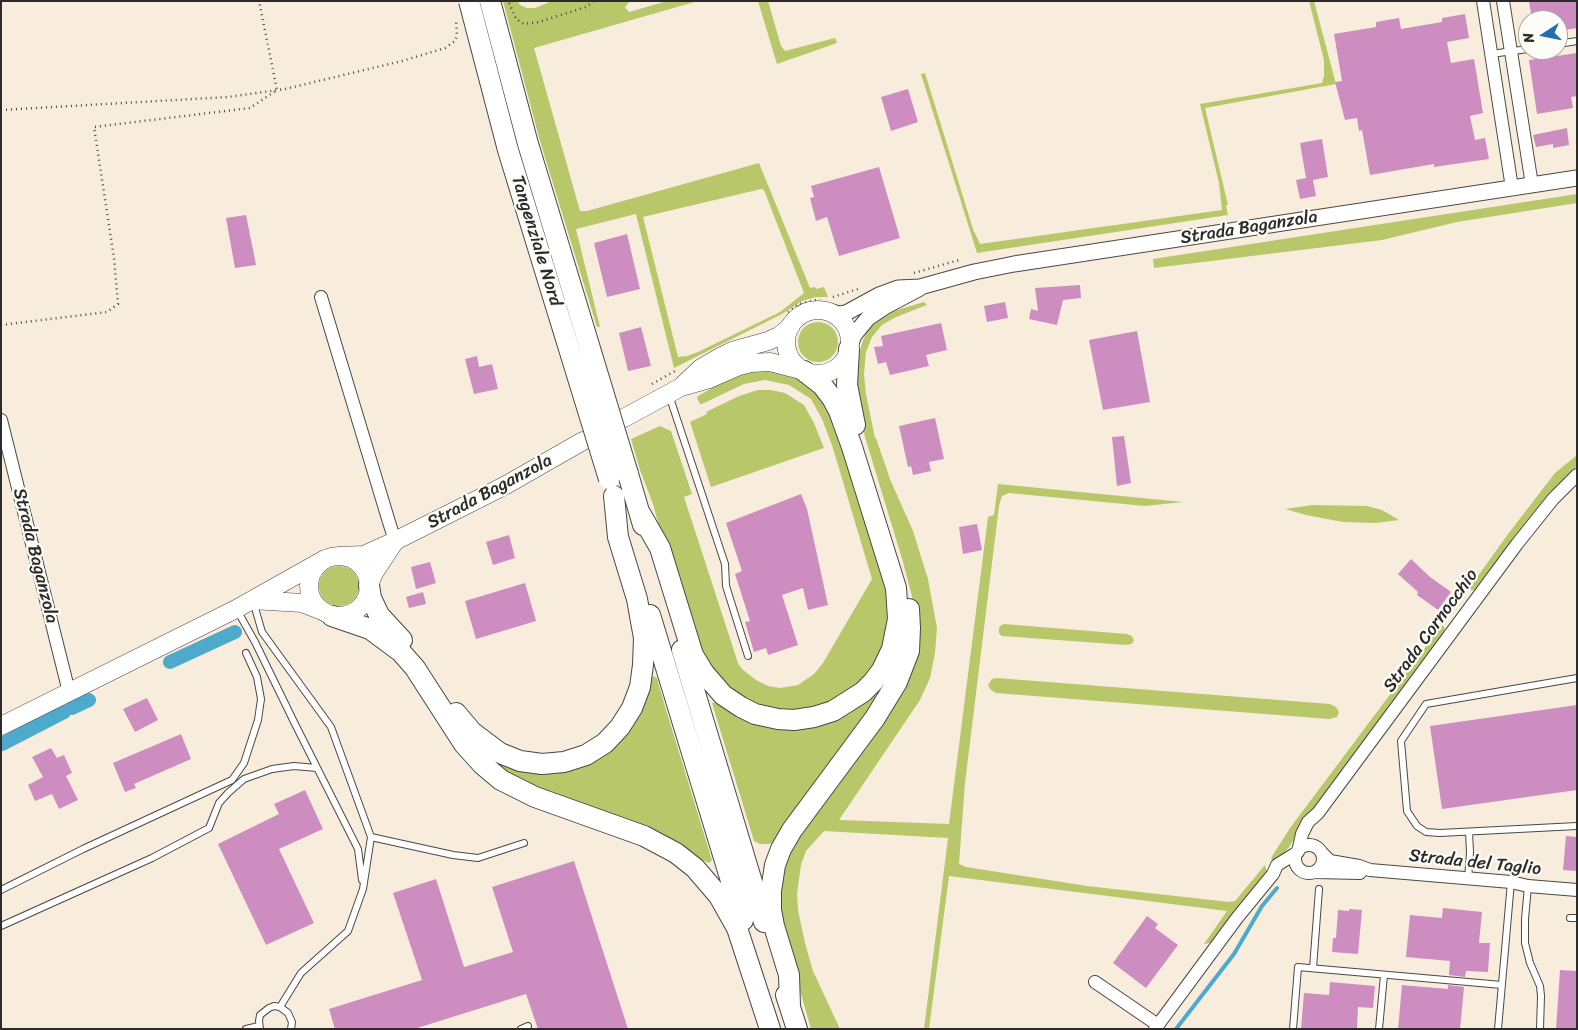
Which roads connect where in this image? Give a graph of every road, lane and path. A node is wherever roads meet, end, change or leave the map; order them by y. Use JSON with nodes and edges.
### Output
{"nodes":[{"id":1,"x":259,"y":1,"type":"edge"},
{"id":2,"x":490,"y":1,"type":"edge"},
{"id":3,"x":508,"y":1,"type":"edge"},
{"id":4,"x":594,"y":1,"type":"edge"},
{"id":5,"x":1483,"y":1,"type":"edge"},
{"id":6,"x":1503,"y":1,"type":"edge"},
{"id":7,"x":462,"y":7,"type":"edge"},
{"id":8,"x":1518,"y":51,"type":"edge"},
{"id":9,"x":1510,"y":52,"type":"junction"},
{"id":10,"x":1491,"y":54,"type":"junction"},
{"id":11,"x":277,"y":90,"type":"junction"},
{"id":12,"x":1,"y":110,"type":"edge"},
{"id":13,"x":1577,"y":178,"type":"edge"},
{"id":14,"x":1532,"y":185,"type":"junction"},
{"id":15,"x":1512,"y":188,"type":"junction"},
{"id":16,"x":924,"y":286,"type":"junction"},
{"id":17,"x":321,"y":297,"type":"dead end"},
{"id":18,"x":827,"y":311,"type":"junction"},
{"id":19,"x":1,"y":325,"type":"edge"},
{"id":20,"x":791,"y":326,"type":"junction"},
{"id":21,"x":849,"y":348,"type":"junction"},
{"id":22,"x":804,"y":371,"type":"junction"},
{"id":23,"x":674,"y":390,"type":"junction"},
{"id":24,"x":624,"y":418,"type":"dead end"},
{"id":25,"x":1,"y":420,"type":"edge"},
{"id":26,"x":583,"y":441,"type":"dead end"},
{"id":27,"x":1577,"y":475,"type":"edge"},
{"id":28,"x":617,"y":483,"type":"junction"},
{"id":29,"x":640,"y":513,"type":"junction"},
{"id":30,"x":396,"y":541,"type":"junction"},
{"id":31,"x":333,"y":557,"type":"junction"},
{"id":32,"x":370,"y":585,"type":"junction"},
{"id":33,"x":252,"y":600,"type":"junction"},
{"id":34,"x":236,"y":609,"type":"junction"},
{"id":35,"x":328,"y":614,"type":"junction"},
{"id":36,"x":246,"y":653,"type":"dead end"},
{"id":37,"x":748,"y":656,"type":"dead end"},
{"id":38,"x":1577,"y":678,"type":"edge"},
{"id":39,"x":69,"y":692,"type":"junction"},
{"id":40,"x":1,"y":726,"type":"edge"},
{"id":41,"x":317,"y":768,"type":"junction"},
{"id":42,"x":1318,"y":813,"type":"junction"},
{"id":43,"x":1577,"y":826,"type":"edge"},
{"id":44,"x":1469,"y":832,"type":"junction"},
{"id":45,"x":371,"y":837,"type":"junction"},
{"id":46,"x":524,"y":843,"type":"dead end"},
{"id":47,"x":1320,"y":850,"type":"junction"},
{"id":48,"x":1298,"y":852,"type":"junction"},
{"id":49,"x":1370,"y":870,"type":"junction"},
{"id":50,"x":1308,"y":872,"type":"junction"},
{"id":51,"x":1272,"y":875,"type":"junction"},
{"id":52,"x":1468,"y":878,"type":"junction"},
{"id":53,"x":1511,"y":882,"type":"junction"},
{"id":54,"x":1528,"y":886,"type":"junction"},
{"id":55,"x":363,"y":889,"type":"junction"},
{"id":56,"x":1319,"y":889,"type":"dead end"},
{"id":57,"x":1,"y":890,"type":"edge"},
{"id":58,"x":1577,"y":890,"type":"edge"},
{"id":59,"x":1,"y":926,"type":"edge"},
{"id":60,"x":1313,"y":968,"type":"junction"},
{"id":61,"x":1384,"y":974,"type":"junction"},
{"id":62,"x":1095,"y":982,"type":"dead end"},
{"id":63,"x":1502,"y":985,"type":"junction"},
{"id":64,"x":790,"y":1006,"type":"junction"},
{"id":65,"x":280,"y":1007,"type":"junction"},
{"id":66,"x":1157,"y":1027,"type":"edge"},
{"id":67,"x":259,"y":1028,"type":"edge"},
{"id":68,"x":292,"y":1028,"type":"edge"},
{"id":69,"x":246,"y":1029,"type":"edge"},
{"id":70,"x":770,"y":1029,"type":"edge"},
{"id":71,"x":776,"y":1029,"type":"edge"},
{"id":72,"x":797,"y":1029,"type":"edge"},
{"id":73,"x":1293,"y":1029,"type":"edge"},
{"id":74,"x":1379,"y":1029,"type":"edge"},
{"id":75,"x":1498,"y":1029,"type":"edge"},
{"id":76,"x":1540,"y":1029,"type":"edge"}],
"edges":[{"from":1,"to":11,"type":"path"},
{"from":2,"to":28,"type":"highway","bridge":true},
{"from":3,"to":4,"type":"path"},
{"from":5,"to":10,"type":"street"},
{"from":6,"to":9,"type":"street"},
{"from":7,"to":11,"type":"path"},
{"from":7,"to":28,"type":"highway","name":"Tangenziale Nord","bridge":true},
{"from":8,"to":9,"type":"lane"},
{"from":9,"to":10,"type":"lane"},
{"from":9,"to":14,"type":"street"},
{"from":10,"to":15,"type":"street"},
{"from":11,"to":12,"type":"path"},
{"from":11,"to":19,"type":"path"},
{"from":13,"to":14,"type":"street","name":"Strada Baganzola"},
{"from":14,"to":15,"type":"street","name":"Strada Baganzola"},
{"from":15,"to":16,"type":"street","name":"Strada Baganzola"},
{"from":16,"to":18,"type":"street","name":"Strada Baganzola"},
{"from":16,"to":21,"type":"street","name":"Strada Baganzola"},
{"from":17,"to":30,"type":"street"},
{"from":18,"to":20,"type":"main road","name":"Strada Baganzola"},
{"from":18,"to":21,"type":"main road"},
{"from":20,"to":22,"type":"main road"},
{"from":20,"to":23,"type":"main road","name":"Strada Baganzola"},
{"from":21,"to":22,"type":"main road","name":"Strada Baganzola"},
{"from":21,"to":64,"type":"highway"},
{"from":22,"to":23,"type":"main road","name":"Strada Baganzola"},
{"from":22,"to":29,"type":"highway"},
{"from":23,"to":24,"type":"main road","name":"Strada Baganzola"},
{"from":23,"to":37,"type":"lane"},
{"from":25,"to":39,"type":"street","name":"Strada Baganzola"},
{"from":26,"to":30,"type":"main road","name":"Strada Baganzola"},
{"from":27,"to":42,"type":"street","name":"Strada Cornocchio"},
{"from":28,"to":29,"type":"highway"},
{"from":28,"to":32,"type":"highway"},
{"from":28,"to":71,"type":"highway"},
{"from":29,"to":64,"type":"highway"},
{"from":30,"to":31,"type":"main road","name":"Strada Baganzola"},
{"from":30,"to":32,"type":"main road","name":"Strada Baganzola"},
{"from":31,"to":32,"type":"main road"},
{"from":31,"to":33,"type":"main road","name":"Strada Baganzola"},
{"from":31,"to":35,"type":"main road"},
{"from":32,"to":35,"type":"main road","name":"Strada Baganzola"},
{"from":33,"to":34,"type":"main road","name":"Strada Baganzola"},
{"from":33,"to":35,"type":"main road"},
{"from":33,"to":45,"type":"lane"},
{"from":34,"to":39,"type":"main road","name":"Strada Baganzola"},
{"from":34,"to":41,"type":"lane"},
{"from":35,"to":70,"type":"highway"},
{"from":36,"to":57,"type":"lane"},
{"from":38,"to":44,"type":"lane"},
{"from":39,"to":40,"type":"main road","name":"Strada Baganzola"},
{"from":41,"to":55,"type":"lane"},
{"from":41,"to":59,"type":"lane"},
{"from":42,"to":47,"type":"street","name":"Strada Cornocchio"},
{"from":42,"to":48,"type":"street","name":"Strada Cornocchio"},
{"from":43,"to":44,"type":"lane"},
{"from":44,"to":52,"type":"lane"},
{"from":45,"to":46,"type":"lane"},
{"from":45,"to":55,"type":"lane"},
{"from":47,"to":48,"type":"street"},
{"from":47,"to":49,"type":"street","name":"Strada del Taglio"},
{"from":47,"to":50,"type":"street","name":"Strada Cornocchio"},
{"from":48,"to":50,"type":"street","name":"Strada Cornocchio"},
{"from":48,"to":51,"type":"street"},
{"from":49,"to":50,"type":"street","name":"Strada del Taglio"},
{"from":49,"to":52,"type":"street","name":"Strada del Taglio"},
{"from":50,"to":51,"type":"street"},
{"from":51,"to":66,"type":"street"},
{"from":52,"to":53,"type":"street","name":"Strada del Taglio"},
{"from":53,"to":54,"type":"street","name":"Strada del Taglio"},
{"from":53,"to":63,"type":"lane"},
{"from":54,"to":58,"type":"street","name":"Strada del Taglio"},
{"from":54,"to":76,"type":"lane"},
{"from":55,"to":65,"type":"lane"},
{"from":56,"to":60,"type":"lane"},
{"from":60,"to":61,"type":"lane"},
{"from":60,"to":73,"type":"lane"},
{"from":61,"to":63,"type":"lane"},
{"from":61,"to":74,"type":"lane"},
{"from":62,"to":66,"type":"street"},
{"from":63,"to":75,"type":"lane"},
{"from":64,"to":72,"type":"highway"},
{"from":65,"to":67,"type":"lane"},
{"from":65,"to":68,"type":"lane"},
{"from":67,"to":69,"type":"lane"}]}
